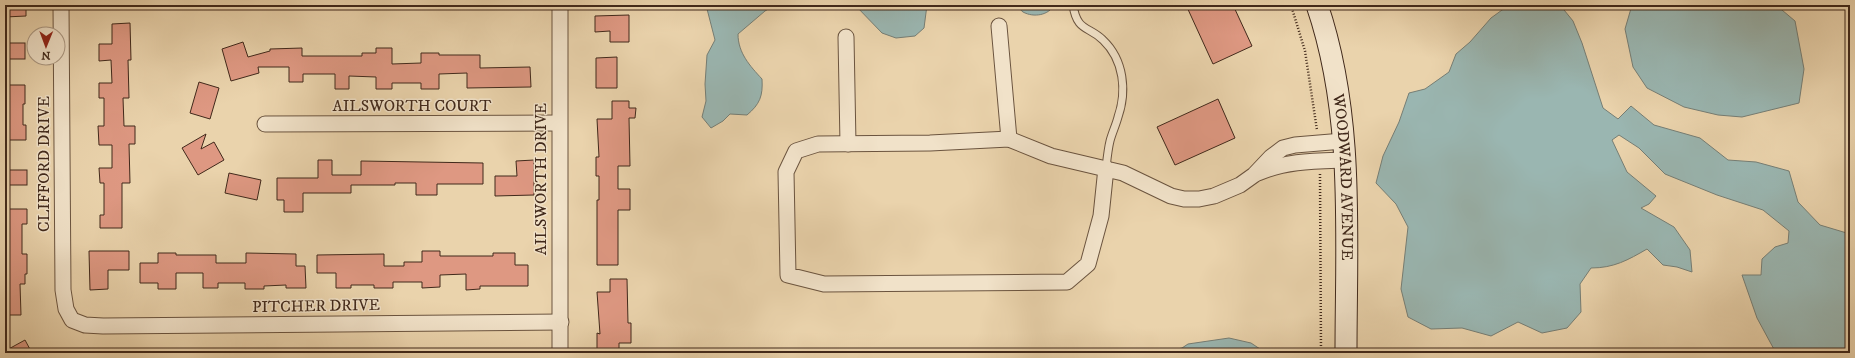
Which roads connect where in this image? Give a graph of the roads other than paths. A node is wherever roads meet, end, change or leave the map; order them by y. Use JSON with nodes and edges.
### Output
{"nodes":[{"id":1,"x":61,"y":5,"type":"edge"},
{"id":2,"x":560,"y":5,"type":"edge"},
{"id":3,"x":1073,"y":5,"type":"edge"},
{"id":4,"x":1317,"y":5,"type":"edge"},
{"id":5,"x":999,"y":26,"type":"dead end"},
{"id":6,"x":846,"y":37,"type":"dead end"},
{"id":7,"x":559,"y":123,"type":"junction"},
{"id":8,"x":266,"y":124,"type":"dead end"},
{"id":9,"x":1009,"y":139,"type":"junction"},
{"id":10,"x":848,"y":144,"type":"junction"},
{"id":11,"x":1344,"y":151,"type":"junction"},
{"id":12,"x":1106,"y":168,"type":"junction"},
{"id":13,"x":72,"y":320,"type":"joint"},
{"id":14,"x":561,"y":322,"type":"junction"},
{"id":15,"x":560,"y":353,"type":"edge"},
{"id":16,"x":1346,"y":353,"type":"edge"}],
"edges":[{"from":1,"to":13,"type":"street","name":"CLIFFORD DRIVE"},
{"from":2,"to":7,"type":"street","name":"AILSWORTH DRIVE"},
{"from":3,"to":12,"type":"lane"},
{"from":4,"to":11,"type":"main road","name":"WOODWARD AVENUE"},
{"from":5,"to":9,"type":"street"},
{"from":6,"to":10,"type":"street"},
{"from":7,"to":8,"type":"street","name":"AILSWORTH COURT"},
{"from":7,"to":14,"type":"street","name":"AILSWORTH DRIVE"},
{"from":9,"to":10,"type":"street"},
{"from":9,"to":12,"type":"street"},
{"from":10,"to":12,"type":"street"},
{"from":11,"to":12,"type":"street"},
{"from":11,"to":16,"type":"main road","name":"WOODWARD AVENUE"},
{"from":13,"to":14,"type":"street","name":"PITCHER DRIVE"},
{"from":14,"to":15,"type":"street","name":"AILSWORTH DRIVE"}]}
